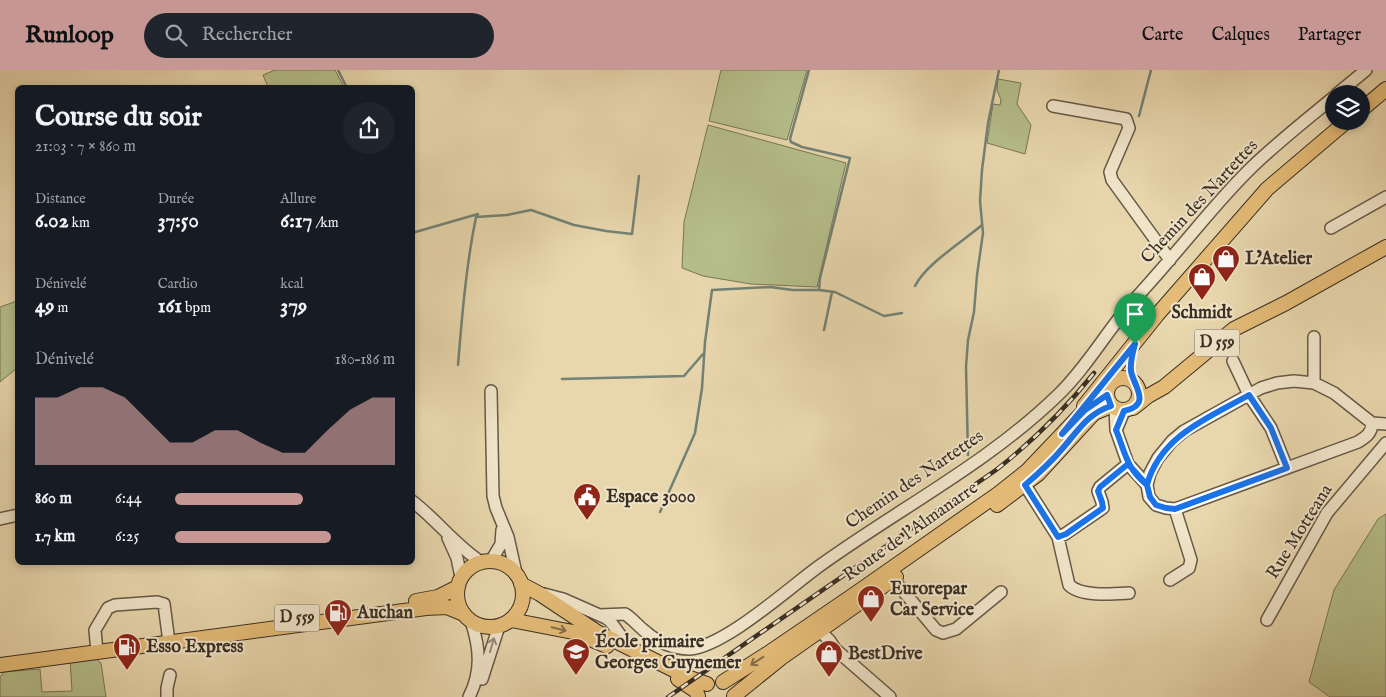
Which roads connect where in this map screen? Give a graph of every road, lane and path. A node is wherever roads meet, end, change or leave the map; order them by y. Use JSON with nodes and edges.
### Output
{"nodes":[{"id":1,"x":1352,"y":70,"type":"edge"},
{"id":2,"x":1366,"y":70,"type":"edge"},
{"id":3,"x":1351,"y":82,"type":"junction"},
{"id":4,"x":1348,"y":85,"type":"edge"},
{"id":5,"x":1386,"y":89,"type":"edge"},
{"id":6,"x":1370,"y":102,"type":"edge"},
{"id":7,"x":1325,"y":105,"type":"edge"},
{"id":8,"x":1053,"y":106,"type":"dead end"},
{"id":9,"x":1336,"y":130,"type":"edge"},
{"id":10,"x":1386,"y":197,"type":"edge"},
{"id":11,"x":1331,"y":228,"type":"dead end"},
{"id":12,"x":1386,"y":247,"type":"edge"},
{"id":13,"x":1170,"y":260,"type":"junction"},
{"id":14,"x":1314,"y":337,"type":"dead end"},
{"id":15,"x":1131,"y":349,"type":"junction"},
{"id":16,"x":1233,"y":361,"type":"dead end"},
{"id":17,"x":1174,"y":378,"type":"junction"},
{"id":18,"x":1116,"y":379,"type":"junction"},
{"id":19,"x":1135,"y":383,"type":"junction"},
{"id":20,"x":1314,"y":383,"type":"junction"},
{"id":21,"x":491,"y":391,"type":"dead end"},
{"id":22,"x":1249,"y":395,"type":"junction"},
{"id":23,"x":1118,"y":406,"type":"junction"},
{"id":24,"x":1372,"y":423,"type":"junction"},
{"id":25,"x":1386,"y":424,"type":"edge"},
{"id":26,"x":1062,"y":434,"type":"junction"},
{"id":27,"x":1386,"y":443,"type":"edge"},
{"id":28,"x":1128,"y":464,"type":"junction"},
{"id":29,"x":1287,"y":468,"type":"junction"},
{"id":30,"x":1025,"y":485,"type":"junction"},
{"id":31,"x":1147,"y":485,"type":"junction"},
{"id":32,"x":415,"y":503,"type":"edge"},
{"id":33,"x":1175,"y":509,"type":"junction"},
{"id":34,"x":15,"y":516,"type":"edge"},
{"id":35,"x":0,"y":519,"type":"edge"},
{"id":36,"x":502,"y":523,"type":"junction"},
{"id":37,"x":445,"y":532,"type":"junction"},
{"id":38,"x":1058,"y":537,"type":"junction"},
{"id":39,"x":486,"y":561,"type":"junction"},
{"id":40,"x":518,"y":579,"type":"junction"},
{"id":41,"x":893,"y":579,"type":"junction"},
{"id":42,"x":1170,"y":580,"type":"dead end"},
{"id":43,"x":460,"y":582,"type":"junction"},
{"id":44,"x":1001,"y":592,"type":"dead end"},
{"id":45,"x":1129,"y":593,"type":"dead end"},
{"id":46,"x":540,"y":594,"type":"junction"},
{"id":47,"x":619,"y":613,"type":"junction"},
{"id":48,"x":600,"y":614,"type":"junction"},
{"id":49,"x":467,"y":618,"type":"junction"},
{"id":50,"x":1267,"y":620,"type":"dead end"},
{"id":51,"x":505,"y":623,"type":"junction"},
{"id":52,"x":612,"y":625,"type":"junction"},
{"id":53,"x":820,"y":631,"type":"junction"},
{"id":54,"x":168,"y":639,"type":"junction"},
{"id":55,"x":629,"y":648,"type":"junction"},
{"id":56,"x":96,"y":649,"type":"junction"},
{"id":57,"x":0,"y":659,"type":"edge"},
{"id":58,"x":0,"y":665,"type":"edge"},
{"id":59,"x":170,"y":675,"type":"dead end"},
{"id":60,"x":722,"y":682,"type":"junction"},
{"id":61,"x":707,"y":684,"type":"junction"},
{"id":62,"x":698,"y":696,"type":"edge"},
{"id":63,"x":167,"y":697,"type":"edge"},
{"id":64,"x":469,"y":697,"type":"edge"},
{"id":65,"x":475,"y":697,"type":"edge"},
{"id":66,"x":734,"y":697,"type":"edge"},
{"id":67,"x":890,"y":697,"type":"edge"}],
"edges":[{"from":1,"to":3,"type":"street"},
{"from":2,"to":3,"type":"street"},
{"from":3,"to":4,"type":"street"},
{"from":5,"to":6,"type":"main road"},
{"from":7,"to":13,"type":"street","name":"Chemin des Nartettes"},
{"from":8,"to":13,"type":"street"},
{"from":9,"to":15,"type":"main road"},
{"from":10,"to":11,"type":"street"},
{"from":12,"to":17,"type":"main road","name":"Route de l'Almanarre","number":"D 559"},
{"from":13,"to":47,"type":"street","name":"Chemin des Nartettes"},
{"from":14,"to":20,"type":"street"},
{"from":15,"to":18,"type":"main road"},
{"from":15,"to":19,"type":"main road"},
{"from":15,"to":26,"type":"main road"},
{"from":16,"to":22,"type":"street"},
{"from":17,"to":19,"type":"main road","name":"Route de l'Almanarre","number":"D 559"},
{"from":17,"to":23,"type":"main road","name":"Route de l'Almanarre","number":"D 559"},
{"from":18,"to":19,"type":"main road","name":"Route de l'Almanarre"},
{"from":18,"to":23,"type":"main road"},
{"from":19,"to":23,"type":"main road"},
{"from":20,"to":22,"type":"street"},
{"from":20,"to":24,"type":"street"},
{"from":21,"to":36,"type":"street"},
{"from":22,"to":29,"type":"street"},
{"from":22,"to":31,"type":"street"},
{"from":23,"to":26,"type":"main road","name":"Route de l'Almanarre","number":"D 559"},
{"from":23,"to":28,"type":"street"},
{"from":23,"to":30,"type":"main road","name":"Route de l'Almanarre","number":"D 559"},
{"from":24,"to":25,"type":"street"},
{"from":24,"to":29,"type":"street"},
{"from":26,"to":60,"type":"main road","name":"Route de l'Almanarre","number":"D 559","one_way":true},
{"from":27,"to":50,"type":"street","name":"Rue Motteana"},
{"from":28,"to":31,"type":"street"},
{"from":28,"to":38,"type":"street"},
{"from":29,"to":33,"type":"street"},
{"from":30,"to":38,"type":"street"},
{"from":30,"to":41,"type":"main road","name":"Route de l'Almanarre","number":"D 559"},
{"from":31,"to":33,"type":"street"},
{"from":32,"to":37,"type":"street"},
{"from":33,"to":42,"type":"street"},
{"from":34,"to":35,"type":"street"},
{"from":36,"to":39,"type":"street"},
{"from":36,"to":40,"type":"street"},
{"from":37,"to":39,"type":"street"},
{"from":37,"to":43,"type":"street"},
{"from":38,"to":45,"type":"street"},
{"from":39,"to":40,"type":"main road"},
{"from":39,"to":43,"type":"main road"},
{"from":40,"to":46,"type":"main road"},
{"from":40,"to":51,"type":"main road"},
{"from":41,"to":44,"type":"street"},
{"from":41,"to":53,"type":"main road","name":"Route de l'Almanarre","number":"D 559"},
{"from":43,"to":49,"type":"main road"},
{"from":43,"to":54,"type":"main road","number":"D 559"},
{"from":46,"to":48,"type":"street"},
{"from":46,"to":55,"type":"main road"},
{"from":47,"to":48,"type":"street"},
{"from":47,"to":52,"type":"street"},
{"from":48,"to":52,"type":"street"},
{"from":49,"to":51,"type":"main road"},
{"from":49,"to":54,"type":"main road","number":"D 559"},
{"from":49,"to":64,"type":"street"},
{"from":51,"to":62,"type":"main road","one_way":true},
{"from":65,"to":51,"type":"street","one_way":true},
{"from":52,"to":55,"type":"street"},
{"from":53,"to":66,"type":"main road","name":"Route de l'Almanarre","number":"D 559"},
{"from":53,"to":67,"type":"street"},
{"from":54,"to":56,"type":"main road","number":"D 559"},
{"from":54,"to":56,"type":"street"},
{"from":55,"to":61,"type":"main road"},
{"from":56,"to":57,"type":"main road","number":"D 559"},
{"from":56,"to":58,"type":"main road","number":"D 559"},
{"from":59,"to":63,"type":"street"},
{"from":60,"to":61,"type":"main road"},
{"from":60,"to":66,"type":"main road"},
{"from":61,"to":62,"type":"main road"}]}
